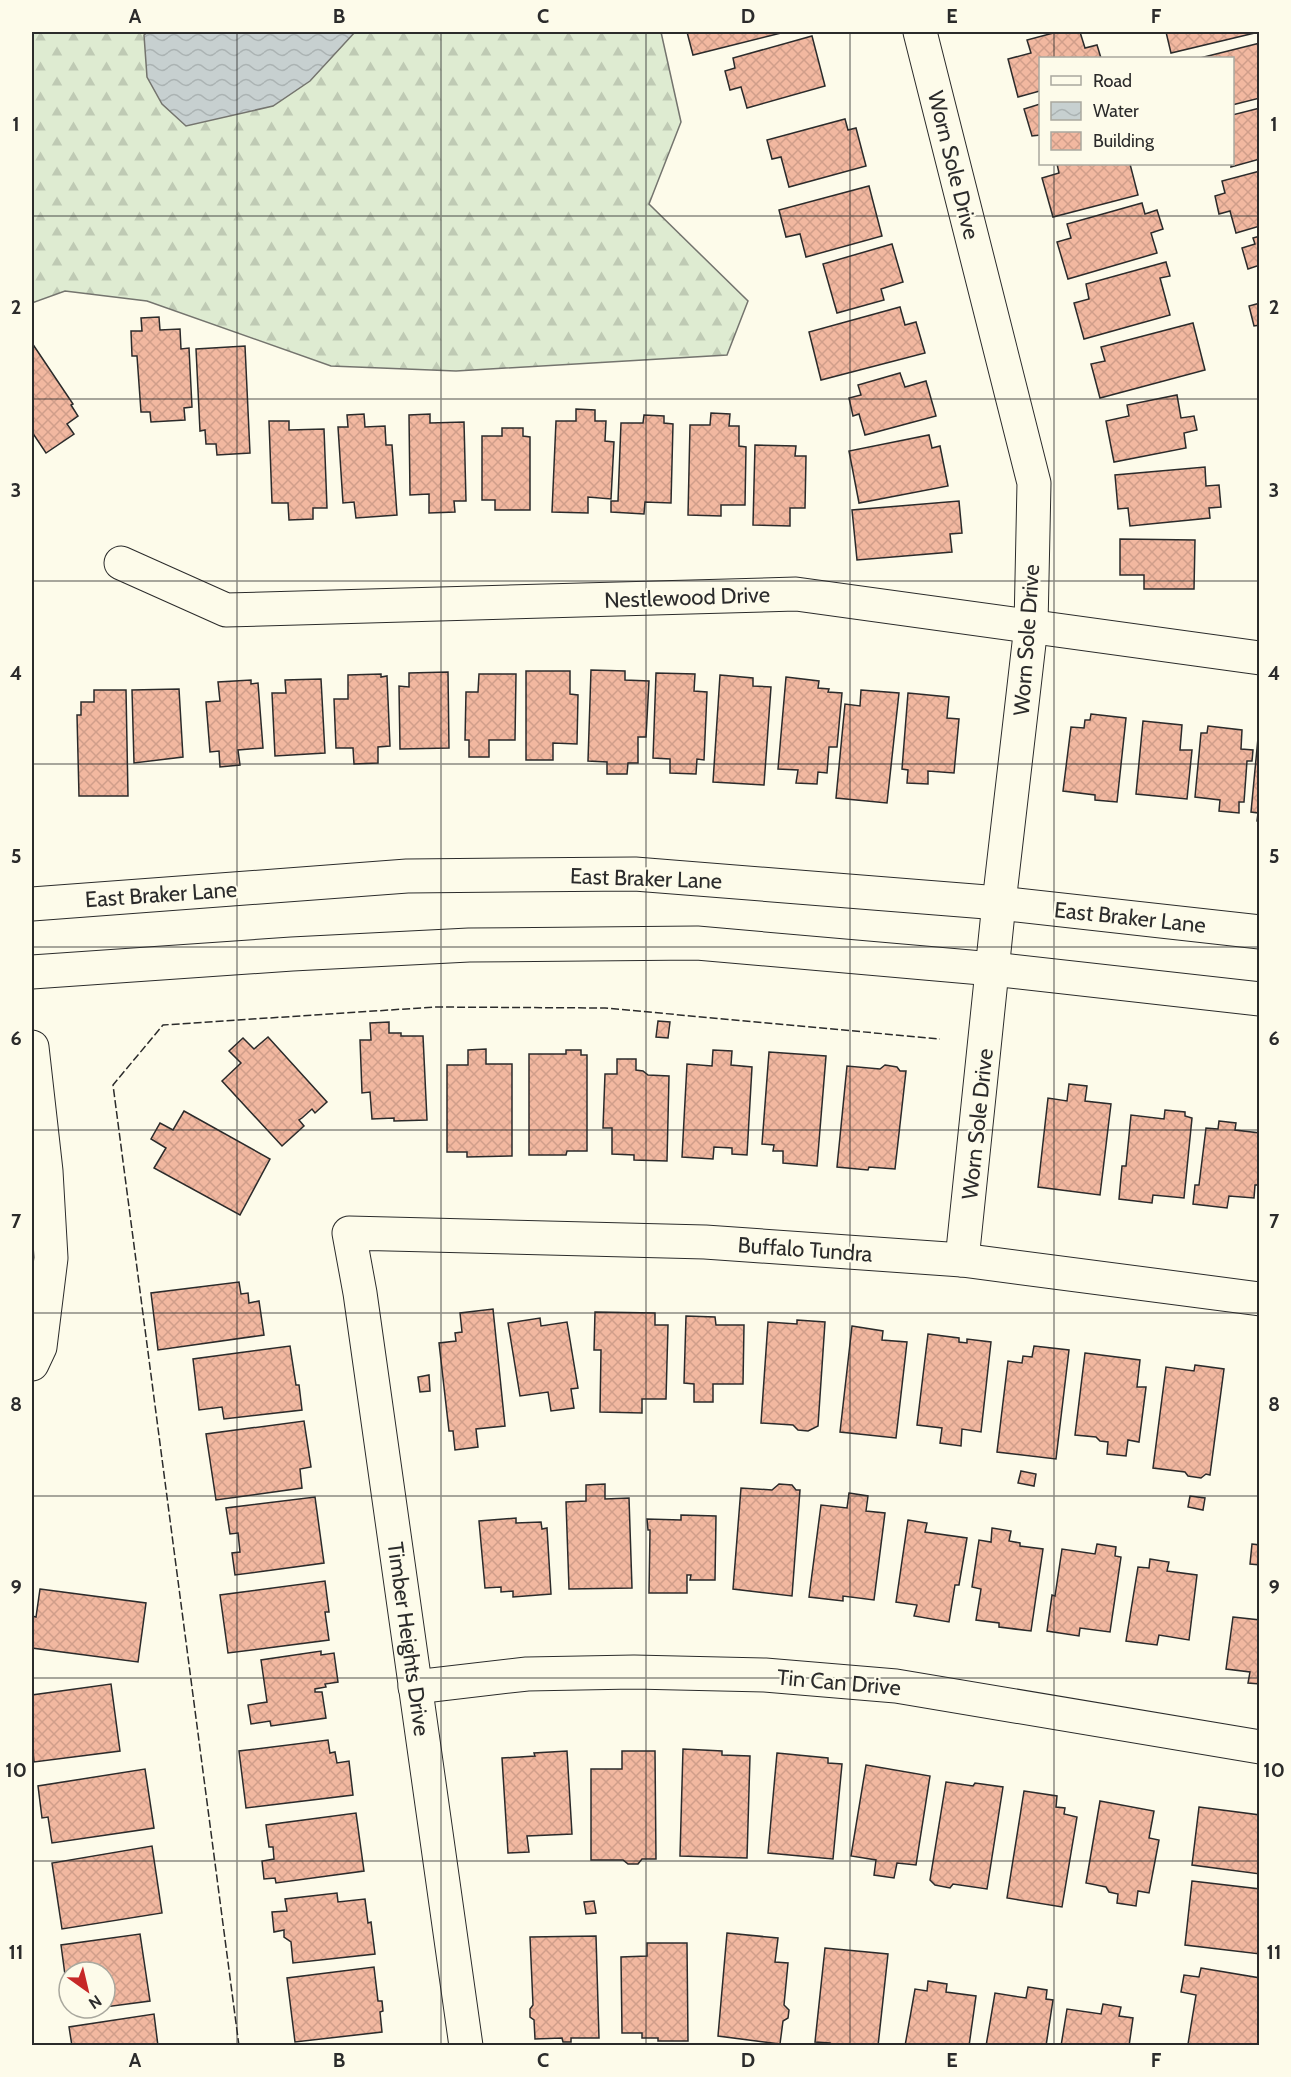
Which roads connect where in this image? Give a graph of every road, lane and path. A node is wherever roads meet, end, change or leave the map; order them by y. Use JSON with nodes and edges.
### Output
{"nodes":[{"id":1,"x":920,"y":32,"type":"edge"},
{"id":2,"x":121,"y":563,"type":"dead end"},
{"id":3,"x":1032,"y":626,"type":"junction"},
{"id":4,"x":1260,"y":658,"type":"edge"},
{"id":5,"x":999,"y":903,"type":"junction"},
{"id":6,"x":32,"y":904,"type":"edge"},
{"id":7,"x":1260,"y":932,"type":"edge"},
{"id":8,"x":993,"y":969,"type":"junction"},
{"id":9,"x":32,"y":972,"type":"edge"},
{"id":10,"x":1260,"y":999,"type":"edge"},
{"id":11,"x":32,"y":1047,"type":"edge"},
{"id":12,"x":349,"y":1233,"type":"joint"},
{"id":13,"x":962,"y":1260,"type":"junction"},
{"id":14,"x":1260,"y":1299,"type":"edge"},
{"id":15,"x":32,"y":1365,"type":"edge"},
{"id":16,"x":415,"y":1687,"type":"junction"},
{"id":17,"x":1260,"y":1747,"type":"edge"},
{"id":18,"x":466,"y":2046,"type":"edge"}],
"edges":[{"from":1,"to":3,"type":"street","name":"Worn Sole Drive"},
{"from":2,"to":3,"type":"street","name":"Nestlewood Drive"},
{"from":3,"to":4,"type":"street","name":"Nestlewood Drive"},
{"from":3,"to":5,"type":"street","name":"Worn Sole Drive"},
{"from":5,"to":6,"type":"street","name":"East Braker Lane"},
{"from":5,"to":7,"type":"street","name":"East Braker Lane"},
{"from":5,"to":8,"type":"street","name":"Worn Sole Drive"},
{"from":8,"to":9,"type":"street"},
{"from":8,"to":10,"type":"street"},
{"from":8,"to":13,"type":"street","name":"Worn Sole Drive"},
{"from":11,"to":15,"type":"street"},
{"from":12,"to":13,"type":"street","name":"Buffalo Tundra"},
{"from":12,"to":16,"type":"street","name":"Timber Heights Drive"},
{"from":13,"to":14,"type":"street","name":"Buffalo Tundra"},
{"from":16,"to":17,"type":"street","name":"Tin Can Drive"},
{"from":16,"to":18,"type":"street","name":"Timber Heights Drive"}]}
